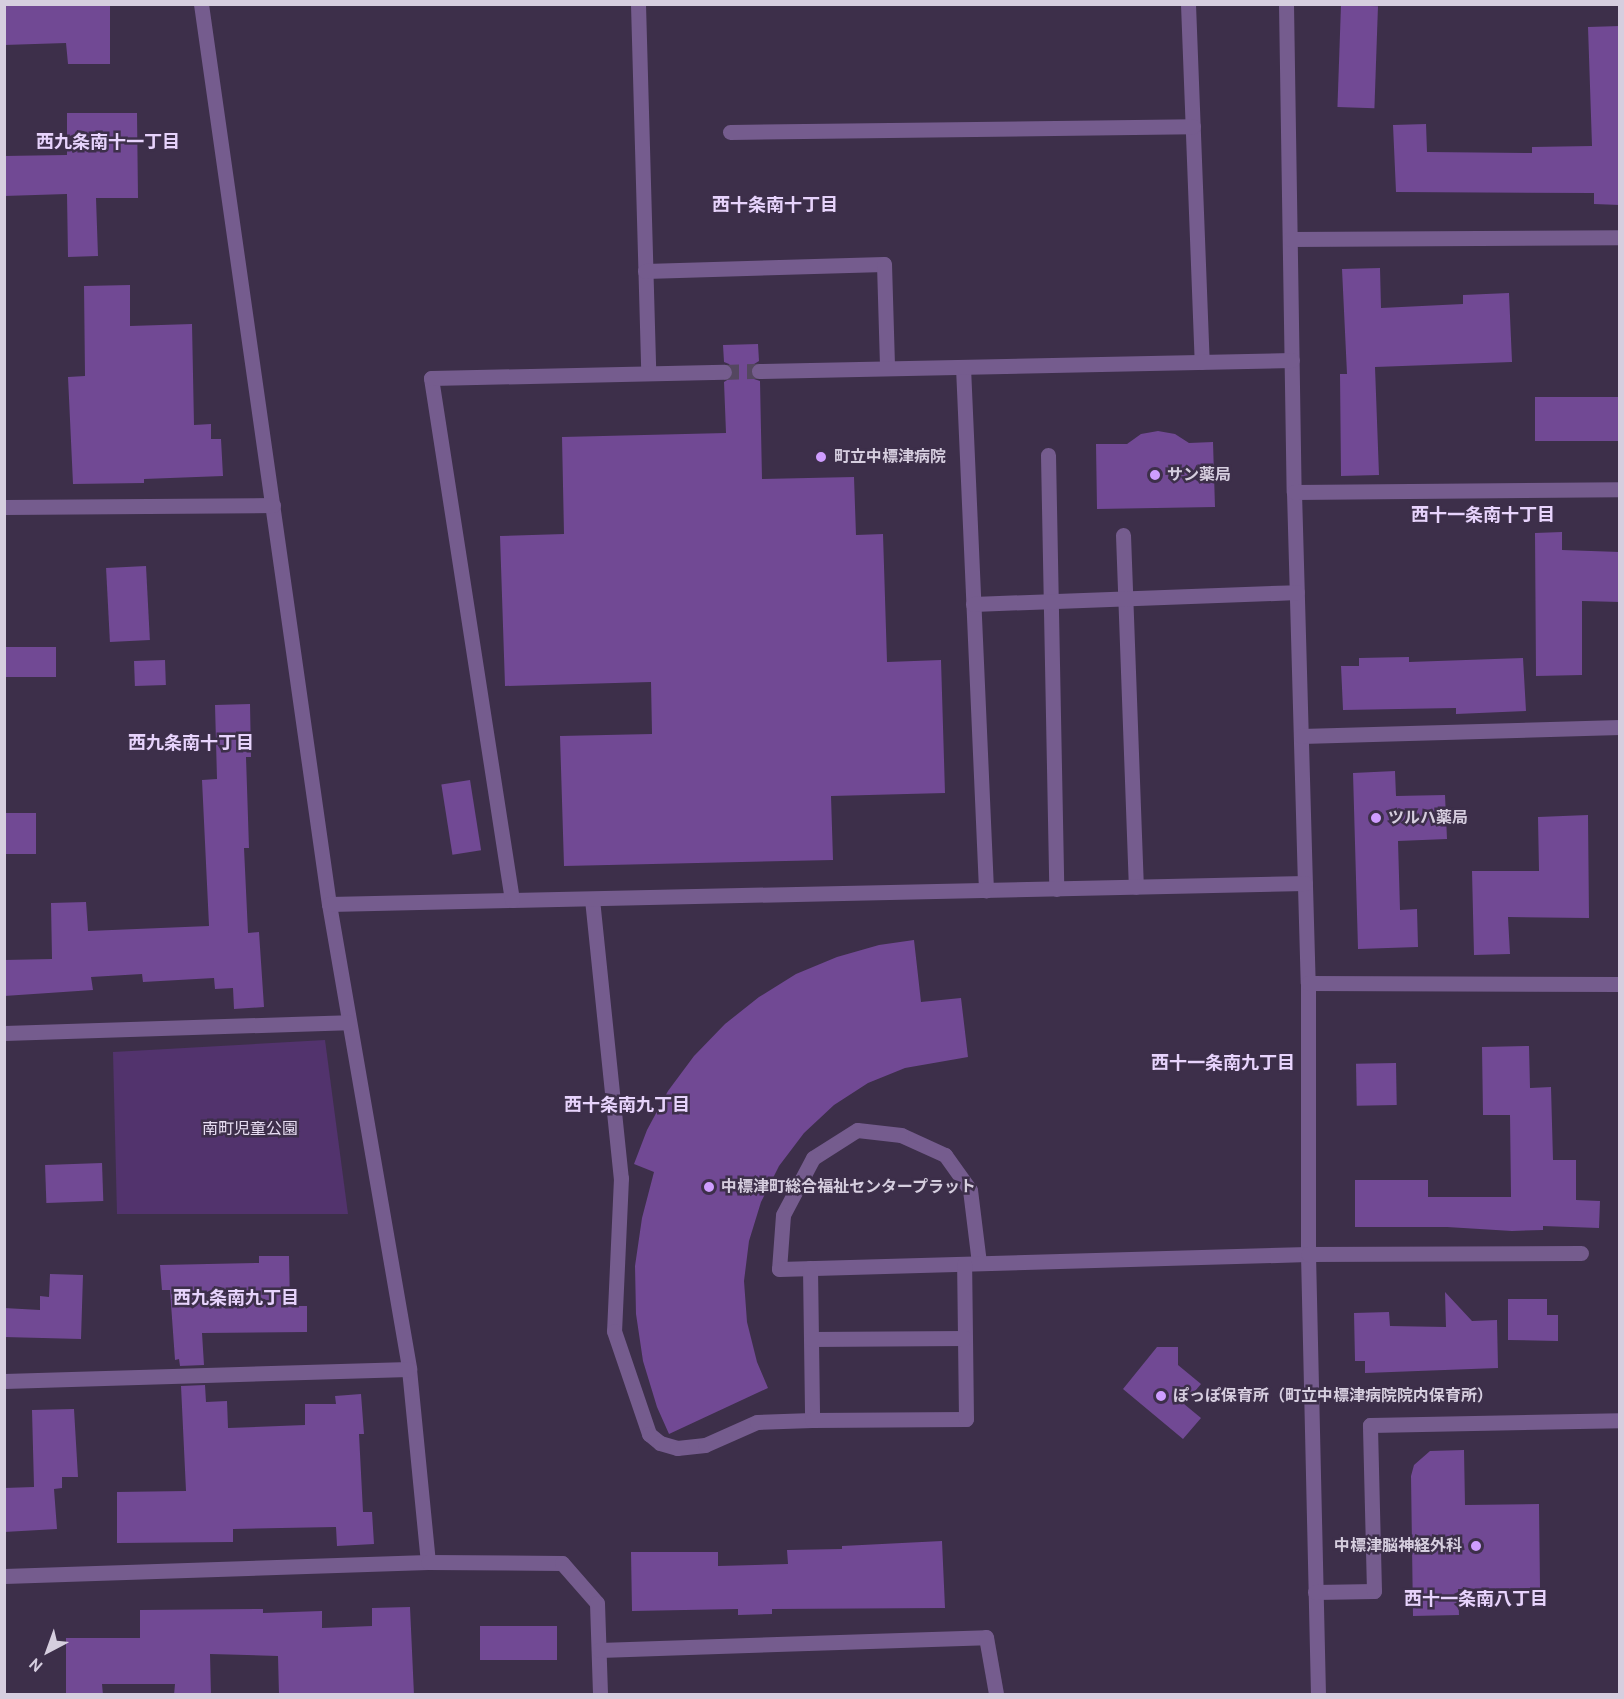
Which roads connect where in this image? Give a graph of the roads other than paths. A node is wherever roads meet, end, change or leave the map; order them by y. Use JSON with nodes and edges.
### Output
{"nodes":[{"id":1,"x":201,"y":4,"type":"edge"},
{"id":2,"x":638,"y":4,"type":"edge"},
{"id":3,"x":1188,"y":4,"type":"edge"},
{"id":4,"x":1286,"y":4,"type":"edge"},
{"id":5,"x":1193,"y":126,"type":"junction"},
{"id":6,"x":730,"y":132,"type":"dead end"},
{"id":7,"x":1620,"y":237,"type":"edge"},
{"id":8,"x":1290,"y":238,"type":"junction"},
{"id":9,"x":645,"y":271,"type":"junction"},
{"id":10,"x":1292,"y":360,"type":"junction"},
{"id":11,"x":1202,"y":362,"type":"junction"},
{"id":12,"x":963,"y":367,"type":"junction"},
{"id":13,"x":887,"y":368,"type":"junction"},
{"id":14,"x":759,"y":371,"type":"tunnel mouth"},
{"id":15,"x":724,"y":372,"type":"tunnel mouth"},
{"id":16,"x":648,"y":373,"type":"junction"},
{"id":17,"x":1048,"y":454,"type":"dead end"},
{"id":18,"x":1620,"y":489,"type":"edge"},
{"id":19,"x":1294,"y":492,"type":"junction"},
{"id":20,"x":273,"y":505,"type":"junction"},
{"id":21,"x":4,"y":507,"type":"edge"},
{"id":22,"x":1123,"y":536,"type":"dead end"},
{"id":23,"x":1297,"y":592,"type":"junction"},
{"id":24,"x":1126,"y":598,"type":"junction"},
{"id":25,"x":1053,"y":601,"type":"junction"},
{"id":26,"x":973,"y":604,"type":"junction"},
{"id":27,"x":1620,"y":727,"type":"edge"},
{"id":28,"x":1301,"y":736,"type":"junction"},
{"id":29,"x":1305,"y":883,"type":"junction"},
{"id":30,"x":1136,"y":887,"type":"junction"},
{"id":31,"x":1056,"y":889,"type":"junction"},
{"id":32,"x":986,"y":890,"type":"junction"},
{"id":33,"x":592,"y":899,"type":"junction"},
{"id":34,"x":512,"y":900,"type":"junction"},
{"id":35,"x":329,"y":904,"type":"junction"},
{"id":36,"x":1308,"y":983,"type":"junction"},
{"id":37,"x":1620,"y":984,"type":"edge"},
{"id":38,"x":348,"y":1022,"type":"junction"},
{"id":39,"x":4,"y":1033,"type":"edge"},
{"id":40,"x":1581,"y":1253,"type":"dead end"},
{"id":41,"x":1308,"y":1254,"type":"junction"},
{"id":42,"x":972,"y":1263,"type":"junction"},
{"id":43,"x":810,"y":1268,"type":"junction"},
{"id":44,"x":965,"y":1338,"type":"junction"},
{"id":45,"x":811,"y":1339,"type":"junction"},
{"id":46,"x":409,"y":1369,"type":"junction"},
{"id":47,"x":4,"y":1381,"type":"edge"},
{"id":48,"x":812,"y":1420,"type":"junction"},
{"id":49,"x":1620,"y":1420,"type":"edge"},
{"id":50,"x":428,"y":1562,"type":"junction"},
{"id":51,"x":4,"y":1576,"type":"edge"},
{"id":52,"x":1316,"y":1592,"type":"junction"},
{"id":53,"x":598,"y":1650,"type":"junction"},
{"id":54,"x":600,"y":1695,"type":"edge"},
{"id":55,"x":996,"y":1695,"type":"edge"},
{"id":56,"x":1318,"y":1695,"type":"edge"}],
"edges":[{"from":1,"to":20,"type":"street"},
{"from":2,"to":9,"type":"street"},
{"from":3,"to":5,"type":"street"},
{"from":4,"to":8,"type":"street"},
{"from":5,"to":6,"type":"street"},
{"from":5,"to":11,"type":"street"},
{"from":7,"to":8,"type":"street"},
{"from":8,"to":10,"type":"street"},
{"from":9,"to":13,"type":"street"},
{"from":9,"to":16,"type":"street"},
{"from":10,"to":11,"type":"street"},
{"from":10,"to":19,"type":"street"},
{"from":11,"to":12,"type":"street"},
{"from":12,"to":13,"type":"street"},
{"from":12,"to":26,"type":"street"},
{"from":13,"to":14,"type":"street"},
{"from":15,"to":16,"type":"street"},
{"from":16,"to":34,"type":"street"},
{"from":17,"to":25,"type":"street"},
{"from":18,"to":19,"type":"street"},
{"from":19,"to":23,"type":"street"},
{"from":20,"to":21,"type":"street"},
{"from":20,"to":35,"type":"street"},
{"from":22,"to":24,"type":"street"},
{"from":23,"to":24,"type":"street"},
{"from":23,"to":28,"type":"street"},
{"from":24,"to":25,"type":"street"},
{"from":24,"to":30,"type":"street"},
{"from":25,"to":26,"type":"street"},
{"from":25,"to":31,"type":"street"},
{"from":26,"to":32,"type":"street"},
{"from":27,"to":28,"type":"street"},
{"from":28,"to":29,"type":"street"},
{"from":29,"to":30,"type":"street"},
{"from":29,"to":36,"type":"street"},
{"from":30,"to":31,"type":"street"},
{"from":31,"to":32,"type":"street"},
{"from":32,"to":33,"type":"street"},
{"from":33,"to":34,"type":"street"},
{"from":33,"to":48,"type":"street"},
{"from":34,"to":35,"type":"street"},
{"from":35,"to":38,"type":"street"},
{"from":36,"to":37,"type":"street"},
{"from":36,"to":41,"type":"street"},
{"from":38,"to":39,"type":"street"},
{"from":38,"to":46,"type":"street"},
{"from":40,"to":41,"type":"street"},
{"from":41,"to":42,"type":"street"},
{"from":41,"to":52,"type":"street"},
{"from":42,"to":43,"type":"street"},
{"from":42,"to":43,"type":"street"},
{"from":42,"to":44,"type":"street"},
{"from":43,"to":45,"type":"street"},
{"from":44,"to":45,"type":"street"},
{"from":44,"to":48,"type":"street"},
{"from":45,"to":48,"type":"street"},
{"from":46,"to":47,"type":"street"},
{"from":46,"to":50,"type":"street"},
{"from":49,"to":52,"type":"street"},
{"from":50,"to":51,"type":"street"},
{"from":50,"to":53,"type":"street"},
{"from":52,"to":56,"type":"street"},
{"from":53,"to":54,"type":"street"},
{"from":53,"to":55,"type":"street"}]}
